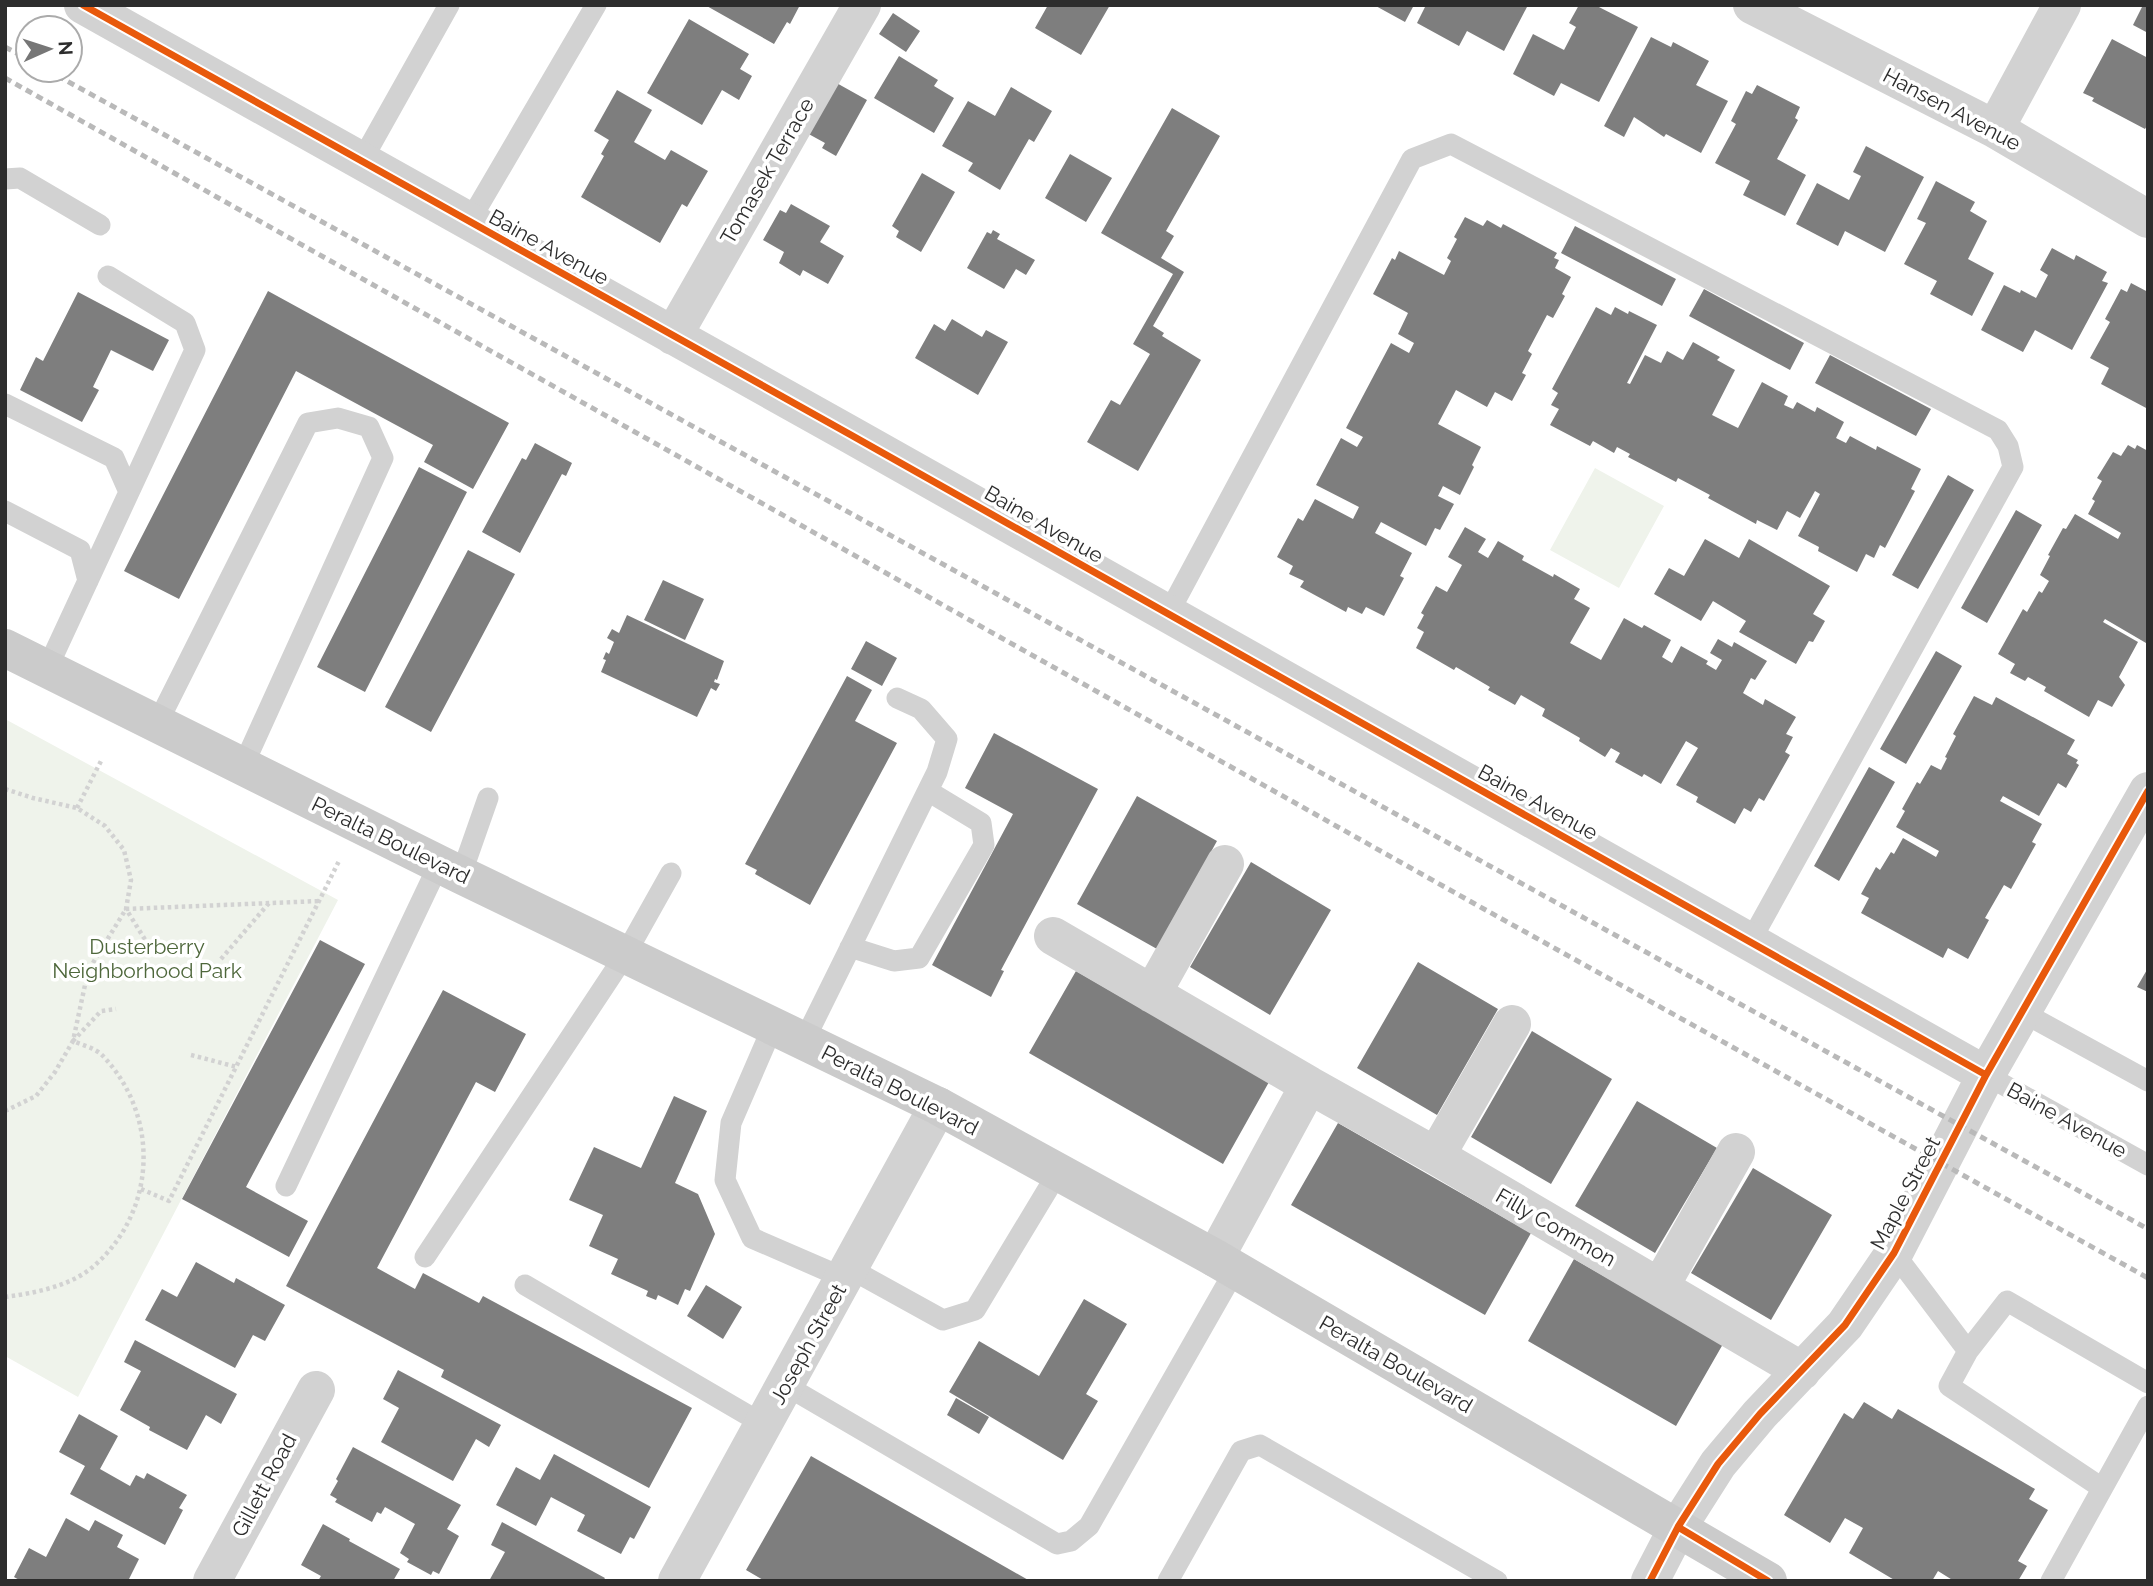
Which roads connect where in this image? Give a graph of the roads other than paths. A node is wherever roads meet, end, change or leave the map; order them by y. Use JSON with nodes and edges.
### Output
{"nodes":[{"id":1,"x":83,"y":5,"type":"edge"},
{"id":2,"x":449,"y":5,"type":"edge"},
{"id":3,"x":596,"y":5,"type":"edge"},
{"id":4,"x":862,"y":5,"type":"edge"},
{"id":5,"x":1752,"y":5,"type":"edge"},
{"id":6,"x":2062,"y":5,"type":"edge"},
{"id":7,"x":1995,"y":130,"type":"junction"},
{"id":8,"x":362,"y":162,"type":"junction"},
{"id":9,"x":5,"y":180,"type":"edge"},
{"id":10,"x":2148,"y":219,"type":"edge"},
{"id":11,"x":469,"y":222,"type":"junction"},
{"id":12,"x":100,"y":225,"type":"dead end"},
{"id":13,"x":108,"y":276,"type":"dead end"},
{"id":14,"x":673,"y":336,"type":"junction"},
{"id":15,"x":5,"y":404,"type":"edge"},
{"id":16,"x":129,"y":492,"type":"junction"},
{"id":17,"x":5,"y":511,"type":"edge"},
{"id":18,"x":88,"y":581,"type":"junction"},
{"id":19,"x":1168,"y":614,"type":"junction"},
{"id":20,"x":5,"y":648,"type":"edge"},
{"id":21,"x":47,"y":669,"type":"junction"},
{"id":22,"x":897,"y":698,"type":"dead end"},
{"id":23,"x":157,"y":724,"type":"junction"},
{"id":24,"x":243,"y":766,"type":"junction"},
{"id":25,"x":928,"y":791,"type":"junction"},
{"id":26,"x":2148,"y":791,"type":"edge"},
{"id":27,"x":488,"y":798,"type":"dead end"},
{"id":28,"x":1225,"y":864,"type":"dead end"},
{"id":29,"x":450,"y":870,"type":"junction"},
{"id":30,"x":671,"y":873,"type":"dead end"},
{"id":31,"x":1052,"y":936,"type":"dead end"},
{"id":32,"x":1750,"y":942,"type":"junction"},
{"id":33,"x":850,"y":947,"type":"junction"},
{"id":34,"x":625,"y":955,"type":"junction"},
{"id":35,"x":1152,"y":994,"type":"junction"},
{"id":36,"x":2022,"y":1012,"type":"junction"},
{"id":37,"x":1512,"y":1024,"type":"dead end"},
{"id":38,"x":788,"y":1034,"type":"junction"},
{"id":39,"x":1986,"y":1075,"type":"junction"},
{"id":40,"x":2148,"y":1081,"type":"edge"},
{"id":41,"x":1309,"y":1085,"type":"junction"},
{"id":42,"x":938,"y":1107,"type":"junction"},
{"id":43,"x":1736,"y":1152,"type":"dead end"},
{"id":44,"x":1436,"y":1156,"type":"junction"},
{"id":45,"x":2148,"y":1165,"type":"edge"},
{"id":46,"x":1057,"y":1174,"type":"junction"},
{"id":47,"x":286,"y":1186,"type":"dead end"},
{"id":48,"x":1894,"y":1253,"type":"junction"},
{"id":49,"x":425,"y":1257,"type":"dead end"},
{"id":50,"x":1225,"y":1264,"type":"junction"},
{"id":51,"x":847,"y":1273,"type":"junction"},
{"id":52,"x":525,"y":1285,"type":"dead end"},
{"id":53,"x":1660,"y":1287,"type":"junction"},
{"id":54,"x":1968,"y":1352,"type":"junction"},
{"id":55,"x":1802,"y":1371,"type":"junction"},
{"id":56,"x":2148,"y":1383,"type":"edge"},
{"id":57,"x":785,"y":1385,"type":"junction"},
{"id":58,"x":316,"y":1390,"type":"dead end"},
{"id":59,"x":2148,"y":1406,"type":"edge"},
{"id":60,"x":763,"y":1424,"type":"junction"},
{"id":61,"x":2102,"y":1488,"type":"junction"},
{"id":62,"x":1678,"y":1527,"type":"junction"},
{"id":63,"x":212,"y":1581,"type":"edge"},
{"id":64,"x":677,"y":1581,"type":"edge"},
{"id":65,"x":1168,"y":1581,"type":"edge"},
{"id":66,"x":1497,"y":1581,"type":"edge"},
{"id":67,"x":1650,"y":1581,"type":"edge"},
{"id":68,"x":1768,"y":1581,"type":"edge"},
{"id":69,"x":2051,"y":1581,"type":"edge"}],
"edges":[{"from":1,"to":8,"type":"street","name":"Baine Avenue"},
{"from":2,"to":8,"type":"lane"},
{"from":3,"to":11,"type":"lane"},
{"from":4,"to":14,"type":"street","name":"Tomasek Terrace"},
{"from":5,"to":7,"type":"street","name":"Hansen Avenue"},
{"from":6,"to":7,"type":"street"},
{"from":7,"to":10,"type":"street","name":"Hansen Avenue"},
{"from":8,"to":11,"type":"street","name":"Baine Avenue"},
{"from":9,"to":12,"type":"lane"},
{"from":11,"to":14,"type":"street","name":"Baine Avenue"},
{"from":13,"to":16,"type":"lane"},
{"from":14,"to":19,"type":"street","name":"Baine Avenue"},
{"from":15,"to":16,"type":"lane"},
{"from":16,"to":18,"type":"lane"},
{"from":17,"to":18,"type":"lane"},
{"from":18,"to":21,"type":"lane"},
{"from":19,"to":32,"type":"street","name":"Baine Avenue"},
{"from":19,"to":32,"type":"lane"},
{"from":20,"to":21,"type":"main road","name":"Peralta Boulevard"},
{"from":21,"to":23,"type":"main road","name":"Peralta Boulevard"},
{"from":22,"to":25,"type":"lane"},
{"from":23,"to":24,"type":"main road","name":"Peralta Boulevard"},
{"from":23,"to":24,"type":"lane"},
{"from":24,"to":29,"type":"main road","name":"Peralta Boulevard"},
{"from":25,"to":33,"type":"lane"},
{"from":25,"to":33,"type":"lane"},
{"from":26,"to":36,"type":"street","name":"Maple Street"},
{"from":27,"to":29,"type":"lane"},
{"from":28,"to":35,"type":"street"},
{"from":29,"to":34,"type":"main road","name":"Peralta Boulevard"},
{"from":29,"to":47,"type":"lane"},
{"from":30,"to":34,"type":"lane"},
{"from":31,"to":35,"type":"street","name":"Filly Common"},
{"from":32,"to":39,"type":"street","name":"Baine Avenue"},
{"from":33,"to":38,"type":"lane"},
{"from":34,"to":38,"type":"main road","name":"Peralta Boulevard"},
{"from":34,"to":49,"type":"lane"},
{"from":35,"to":41,"type":"street","name":"Filly Common"},
{"from":36,"to":39,"type":"street","name":"Maple Street"},
{"from":36,"to":40,"type":"lane"},
{"from":37,"to":44,"type":"street"},
{"from":38,"to":42,"type":"main road","name":"Peralta Boulevard"},
{"from":38,"to":51,"type":"lane"},
{"from":39,"to":45,"type":"lane","name":"Baine Avenue"},
{"from":39,"to":48,"type":"street","name":"Maple Street"},
{"from":41,"to":44,"type":"street","name":"Filly Common"},
{"from":41,"to":50,"type":"street"},
{"from":42,"to":46,"type":"main road","name":"Peralta Boulevard"},
{"from":42,"to":51,"type":"street","name":"Joseph Street"},
{"from":43,"to":53,"type":"street"},
{"from":44,"to":53,"type":"street","name":"Filly Common"},
{"from":46,"to":50,"type":"main road","name":"Peralta Boulevard"},
{"from":46,"to":51,"type":"lane"},
{"from":48,"to":54,"type":"lane"},
{"from":48,"to":55,"type":"street","name":"Maple Street"},
{"from":50,"to":57,"type":"lane"},
{"from":50,"to":62,"type":"main road","name":"Peralta Boulevard"},
{"from":51,"to":57,"type":"street","name":"Joseph Street"},
{"from":52,"to":60,"type":"lane"},
{"from":53,"to":55,"type":"street","name":"Filly Common"},
{"from":54,"to":56,"type":"lane"},
{"from":54,"to":61,"type":"lane"},
{"from":55,"to":62,"type":"street","name":"Maple Street"},
{"from":57,"to":60,"type":"street","name":"Joseph Street"},
{"from":58,"to":63,"type":"street","name":"Gillett Road"},
{"from":59,"to":61,"type":"lane"},
{"from":60,"to":64,"type":"street","name":"Joseph Street"},
{"from":61,"to":69,"type":"lane"},
{"from":62,"to":67,"type":"street","name":"Maple Street"},
{"from":62,"to":68,"type":"main road","name":"Peralta Boulevard"},
{"from":65,"to":66,"type":"lane"}]}
